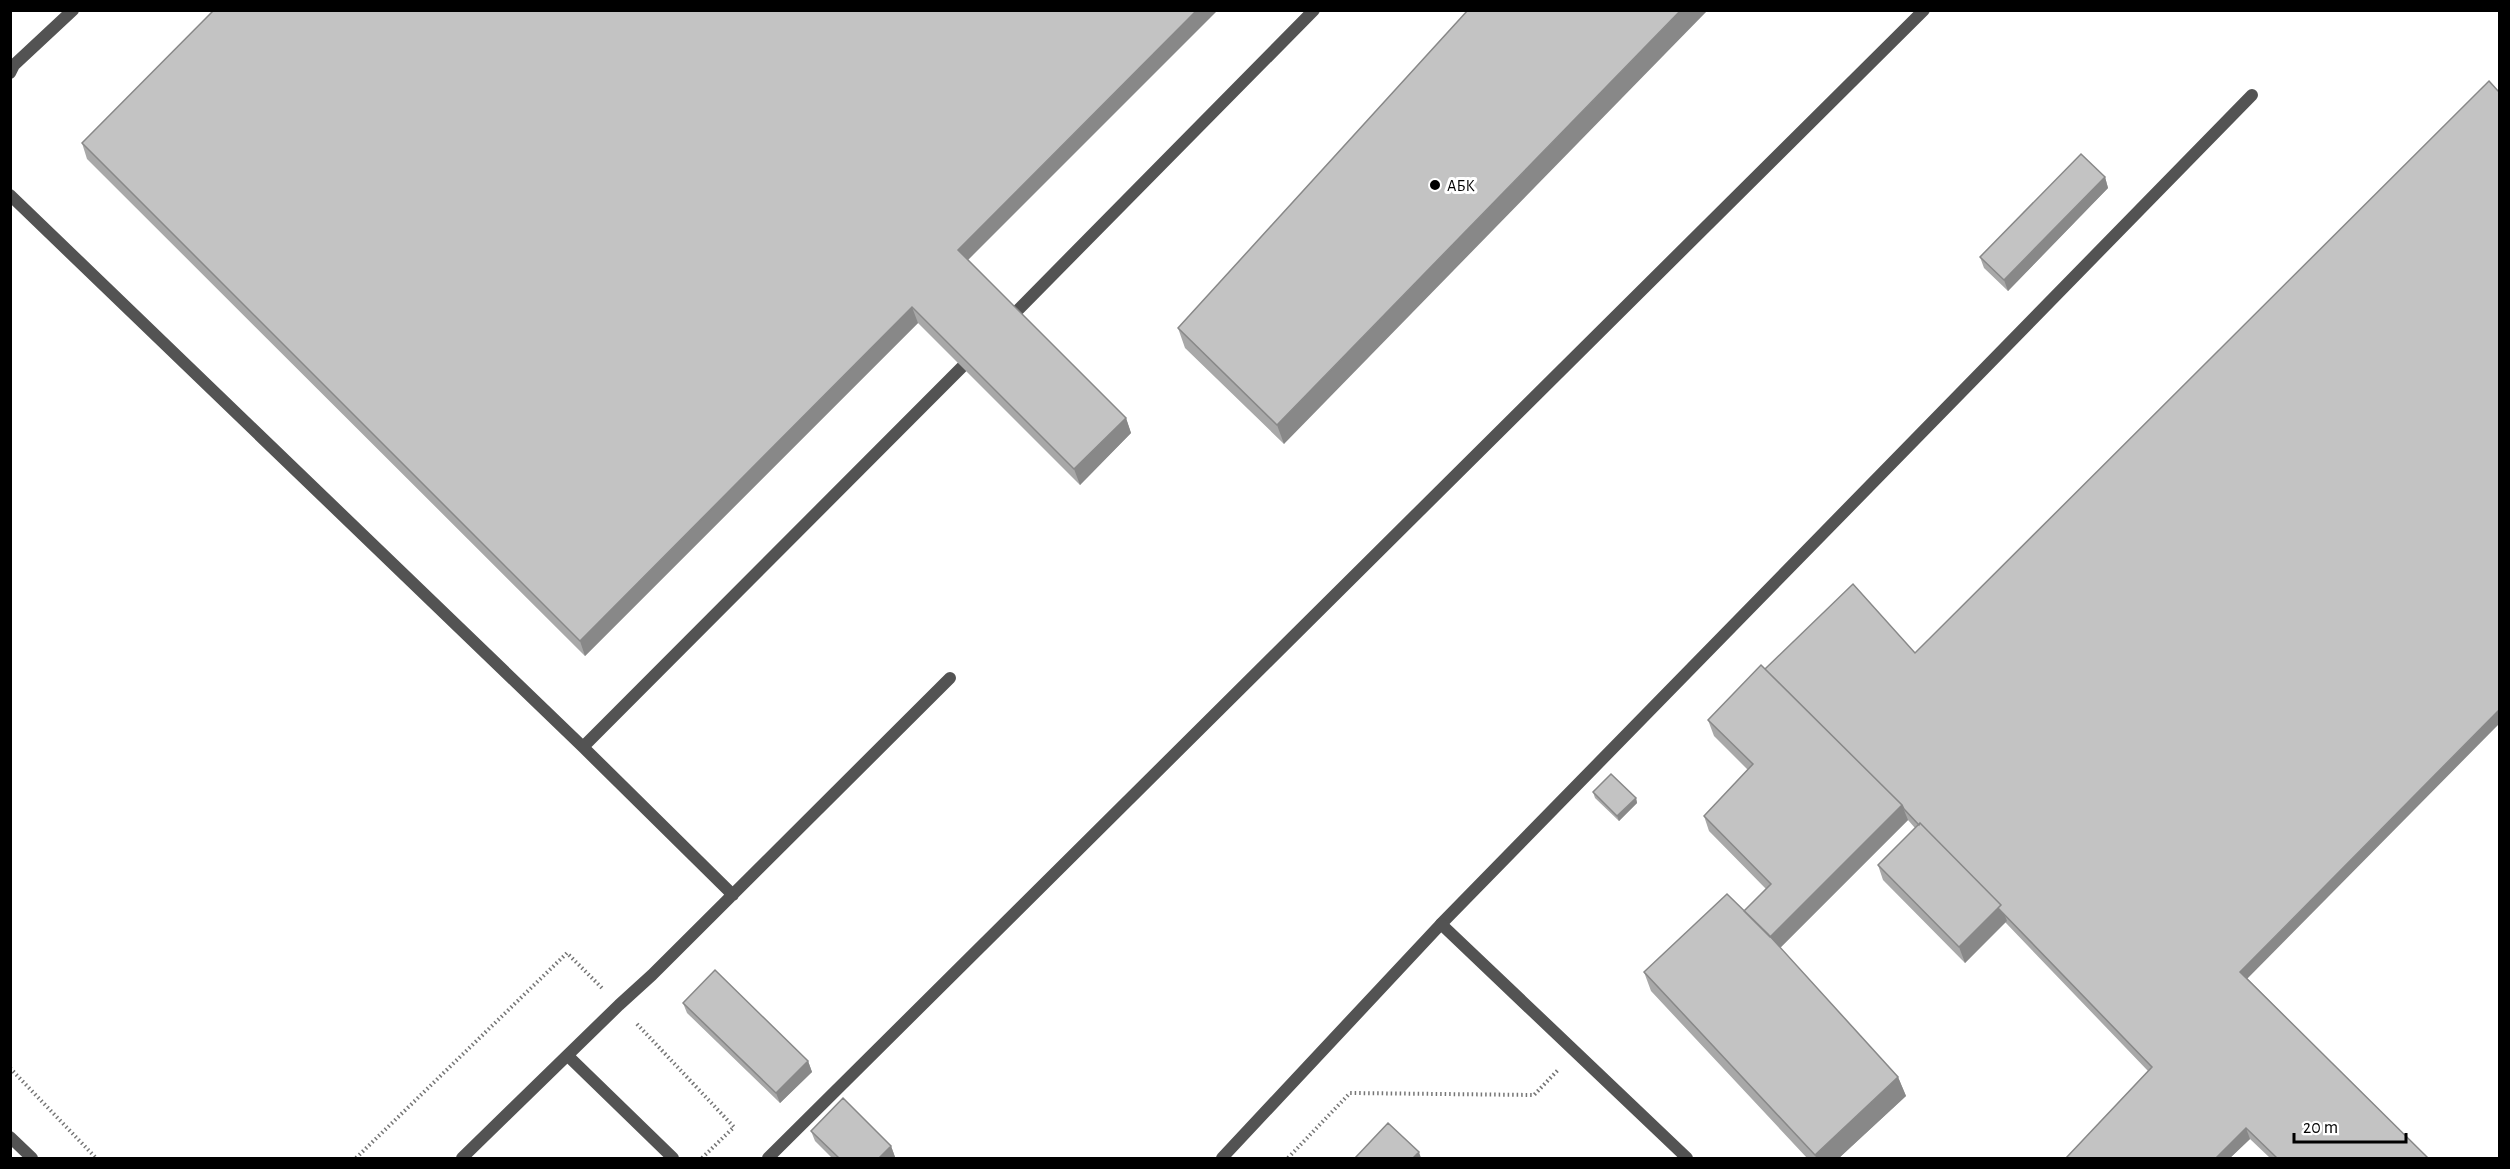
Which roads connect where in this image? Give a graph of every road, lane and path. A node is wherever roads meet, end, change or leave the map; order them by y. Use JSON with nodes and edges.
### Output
{"nodes":[{"id":1,"x":73,"y":10,"type":"edge"},
{"id":2,"x":1314,"y":10,"type":"edge"},
{"id":3,"x":1924,"y":10,"type":"edge"},
{"id":4,"x":10,"y":73,"type":"edge"},
{"id":5,"x":2252,"y":96,"type":"dead end"},
{"id":6,"x":10,"y":195,"type":"edge"},
{"id":7,"x":1013,"y":315,"type":"edge"},
{"id":8,"x":962,"y":367,"type":"edge"},
{"id":9,"x":950,"y":678,"type":"dead end"},
{"id":10,"x":583,"y":747,"type":"junction"},
{"id":11,"x":733,"y":895,"type":"junction"},
{"id":12,"x":1441,"y":924,"type":"junction"},
{"id":13,"x":1575,"y":1052,"type":"junction"},
{"id":14,"x":568,"y":1056,"type":"junction"},
{"id":15,"x":10,"y":1068,"type":"edge"},
{"id":16,"x":10,"y":1137,"type":"edge"},
{"id":17,"x":32,"y":1158,"type":"edge"},
{"id":18,"x":96,"y":1158,"type":"edge"},
{"id":19,"x":462,"y":1158,"type":"edge"},
{"id":20,"x":673,"y":1158,"type":"edge"},
{"id":21,"x":768,"y":1158,"type":"edge"},
{"id":22,"x":1222,"y":1158,"type":"edge"},
{"id":23,"x":1288,"y":1158,"type":"edge"},
{"id":24,"x":1687,"y":1158,"type":"edge"}],
"edges":[{"from":1,"to":4,"type":"street"},
{"from":2,"to":7,"type":"street"},
{"from":3,"to":21,"type":"street"},
{"from":5,"to":12,"type":"street"},
{"from":6,"to":10,"type":"street"},
{"from":8,"to":10,"type":"street"},
{"from":9,"to":11,"type":"street"},
{"from":10,"to":11,"type":"street"},
{"from":11,"to":14,"type":"street"},
{"from":12,"to":13,"type":"street"},
{"from":12,"to":22,"type":"street"},
{"from":13,"to":23,"type":"path"},
{"from":13,"to":24,"type":"street"},
{"from":14,"to":19,"type":"street"},
{"from":14,"to":20,"type":"street"},
{"from":15,"to":18,"type":"path"},
{"from":16,"to":17,"type":"street"}]}
